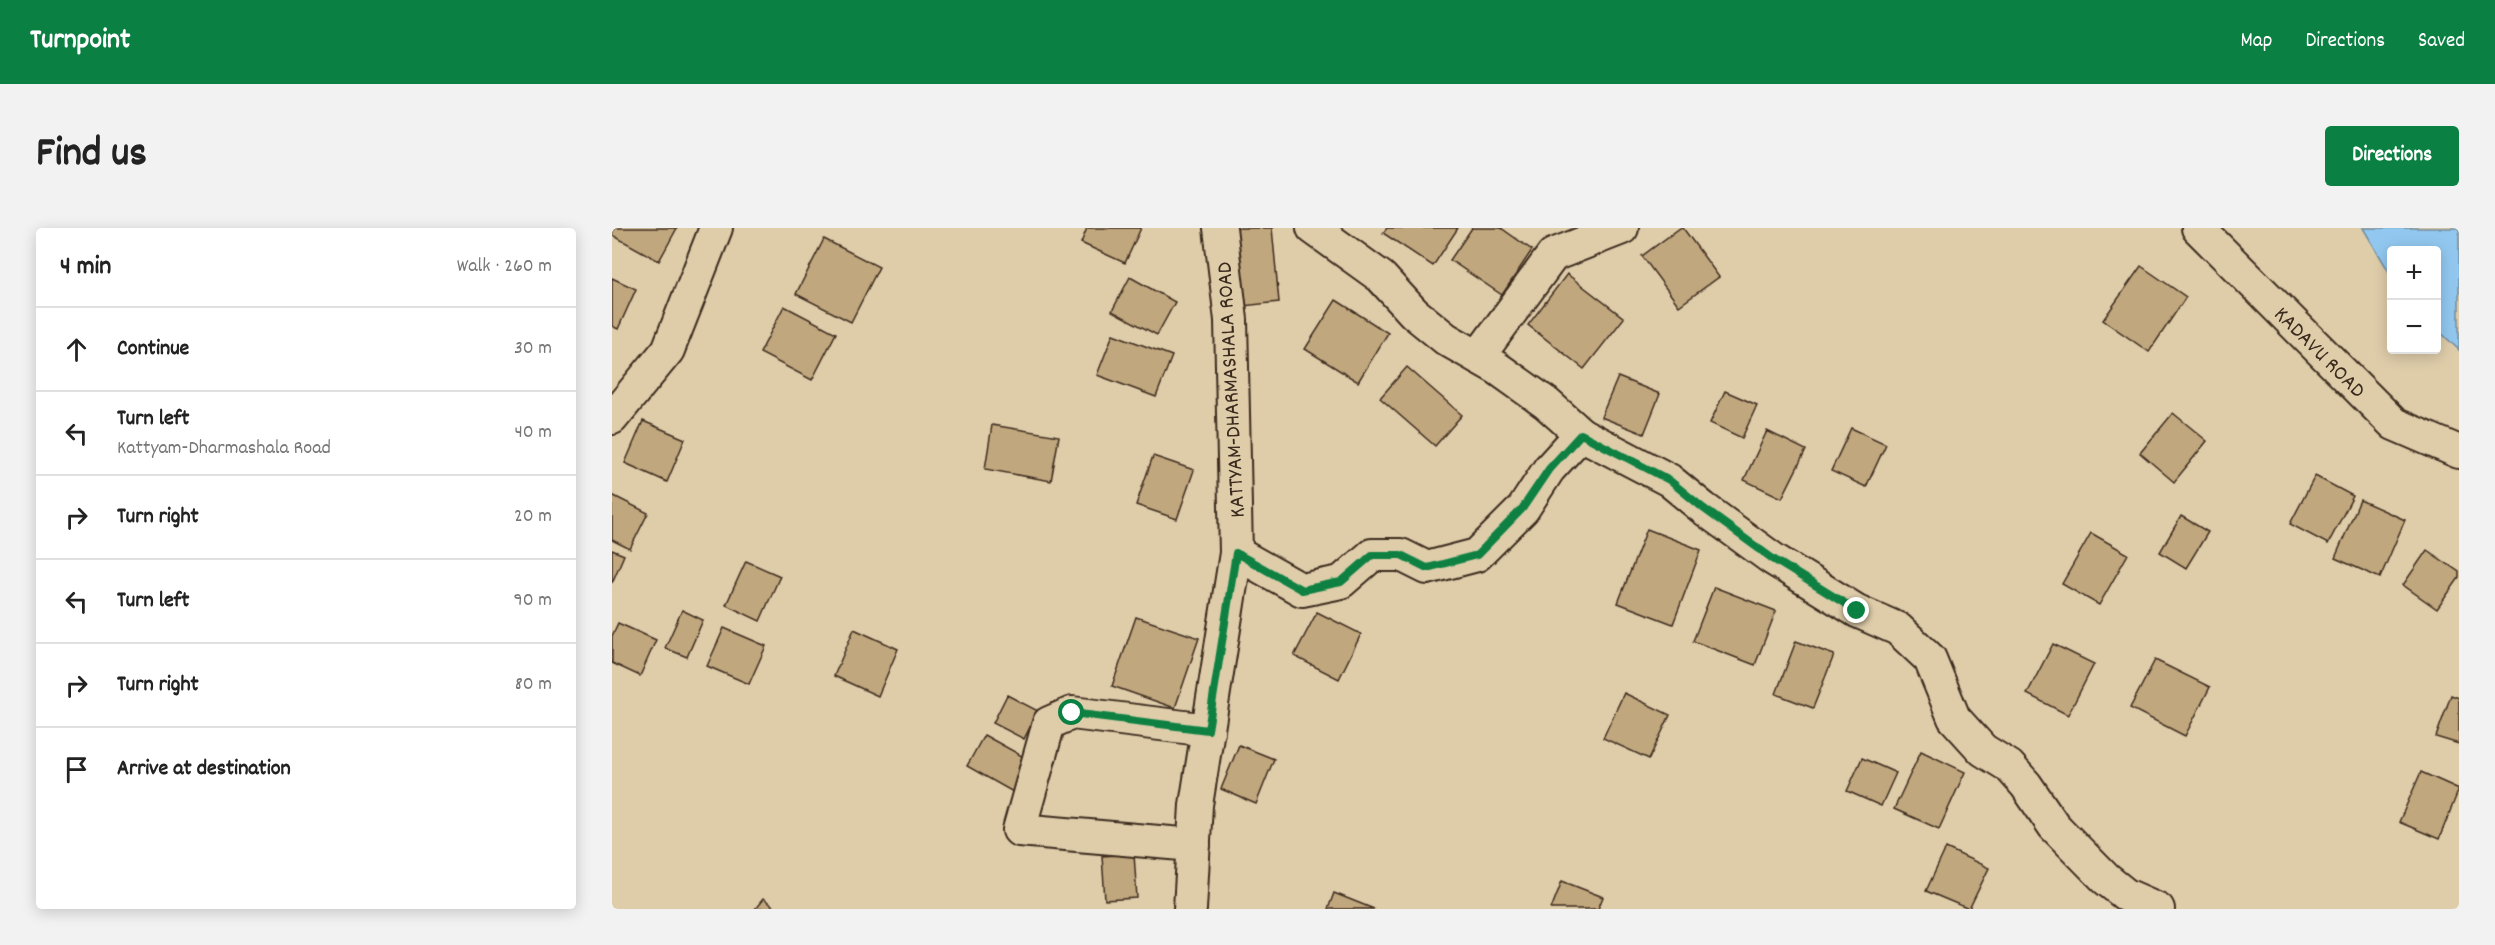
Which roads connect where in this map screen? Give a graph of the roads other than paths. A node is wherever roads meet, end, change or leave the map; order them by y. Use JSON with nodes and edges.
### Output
{"nodes":[{"id":1,"x":716,"y":228,"type":"edge"},
{"id":2,"x":1220,"y":228,"type":"edge"},
{"id":3,"x":1313,"y":228,"type":"edge"},
{"id":4,"x":1622,"y":228,"type":"edge"},
{"id":5,"x":2198,"y":228,"type":"edge"},
{"id":6,"x":1478,"y":357,"type":"junction"},
{"id":7,"x":612,"y":418,"type":"edge"},
{"id":8,"x":1581,"y":434,"type":"junction"},
{"id":9,"x":2459,"y":452,"type":"edge"},
{"id":10,"x":1236,"y":553,"type":"junction"},
{"id":11,"x":1208,"y":730,"type":"junction"},
{"id":12,"x":1194,"y":845,"type":"junction"},
{"id":13,"x":2121,"y":902,"type":"edge"},
{"id":14,"x":1190,"y":909,"type":"edge"},
{"id":15,"x":2158,"y":909,"type":"edge"}],
"edges":[{"from":1,"to":7,"type":"street"},
{"from":2,"to":10,"type":"street","name":"KATTYAM-DHARMASHALA ROAD"},
{"from":3,"to":6,"type":"street"},
{"from":4,"to":6,"type":"street"},
{"from":5,"to":9,"type":"street","name":"KADAVU ROAD"},
{"from":6,"to":8,"type":"street"},
{"from":8,"to":10,"type":"street"},
{"from":8,"to":13,"type":"street"},
{"from":10,"to":11,"type":"street","name":"KATTYAM-DHARMASHALA ROAD"},
{"from":11,"to":12,"type":"street","name":"KATTYAM-DHARMASHALA ROAD"},
{"from":11,"to":12,"type":"street"},
{"from":12,"to":14,"type":"street","name":"KATTYAM-DHARMASHALA ROAD"},
{"from":13,"to":15,"type":"street"}]}
